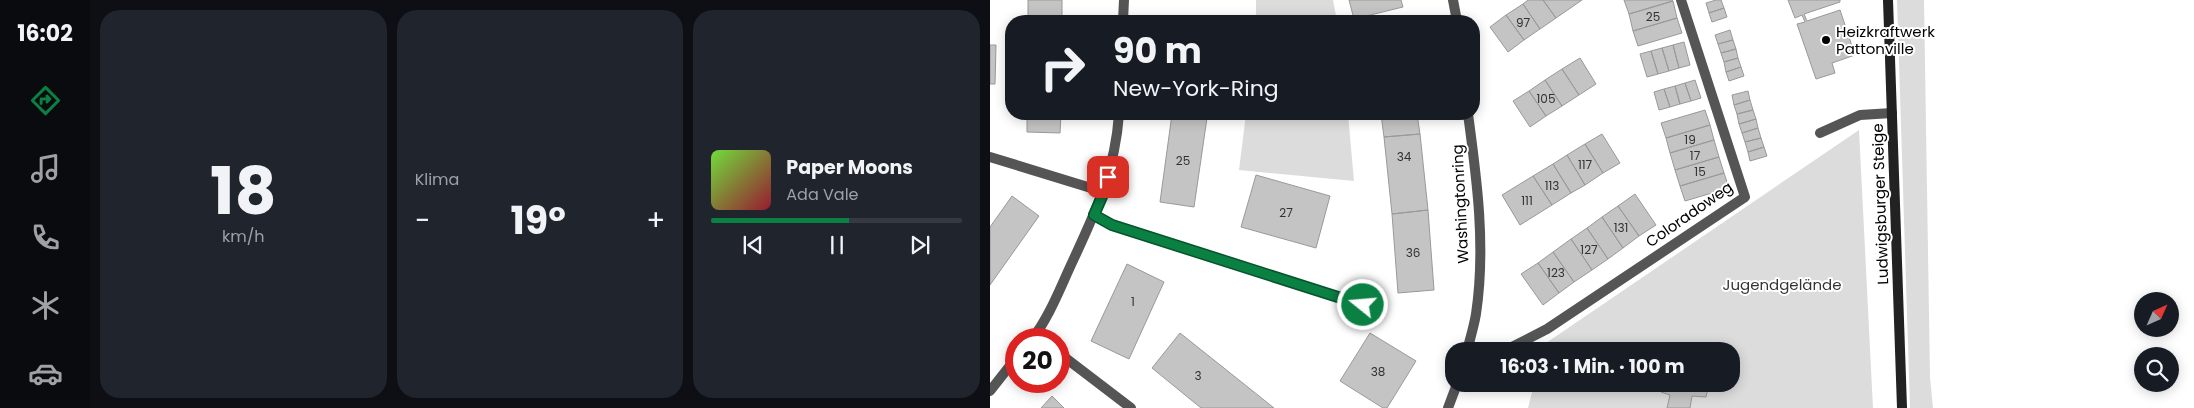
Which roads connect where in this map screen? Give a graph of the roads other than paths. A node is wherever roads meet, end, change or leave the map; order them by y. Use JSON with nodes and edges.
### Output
{"nodes":[{"id":1,"x":1124,"y":0,"type":"edge"},
{"id":2,"x":1453,"y":0,"type":"edge"},
{"id":3,"x":1682,"y":0,"type":"edge"},
{"id":4,"x":1888,"y":0,"type":"edge"},
{"id":5,"x":1124,"y":15,"type":"edge"},
{"id":6,"x":1455,"y":15,"type":"edge"},
{"id":7,"x":1892,"y":113,"type":"junction"},
{"id":8,"x":1118,"y":120,"type":"edge"},
{"id":9,"x":1469,"y":120,"type":"edge"},
{"id":10,"x":1820,"y":133,"type":"dead end"},
{"id":11,"x":990,"y":157,"type":"edge"},
{"id":12,"x":1104,"y":192,"type":"junction"},
{"id":13,"x":1094,"y":215,"type":"junction"},
{"id":14,"x":1363,"y":305,"type":"dead end"},
{"id":15,"x":1040,"y":328,"type":"edge"},
{"id":16,"x":1471,"y":342,"type":"edge"},
{"id":17,"x":1522,"y":342,"type":"edge"},
{"id":18,"x":1070,"y":361,"type":"edge"},
{"id":19,"x":1005,"y":372,"type":"edge"},
{"id":20,"x":990,"y":391,"type":"edge"},
{"id":21,"x":1454,"y":392,"type":"edge"},
{"id":22,"x":1131,"y":408,"type":"edge"},
{"id":23,"x":1448,"y":408,"type":"edge"},
{"id":24,"x":1902,"y":408,"type":"edge"}],
"edges":[{"from":1,"to":5,"type":"street"},
{"from":2,"to":6,"type":"street"},
{"from":3,"to":17,"type":"street","name":"Coloradoweg"},
{"from":4,"to":7,"type":"main road","name":"Ludwigsburger Steige"},
{"from":7,"to":10,"type":"street"},
{"from":7,"to":24,"type":"main road","name":"Ludwigsburger Steige"},
{"from":8,"to":12,"type":"street"},
{"from":9,"to":16,"type":"street","name":"Washingtonring"},
{"from":11,"to":12,"type":"street"},
{"from":12,"to":13,"type":"street"},
{"from":13,"to":14,"type":"street"},
{"from":13,"to":15,"type":"street"},
{"from":18,"to":22,"type":"street"},
{"from":19,"to":20,"type":"street"},
{"from":21,"to":23,"type":"street"}]}
